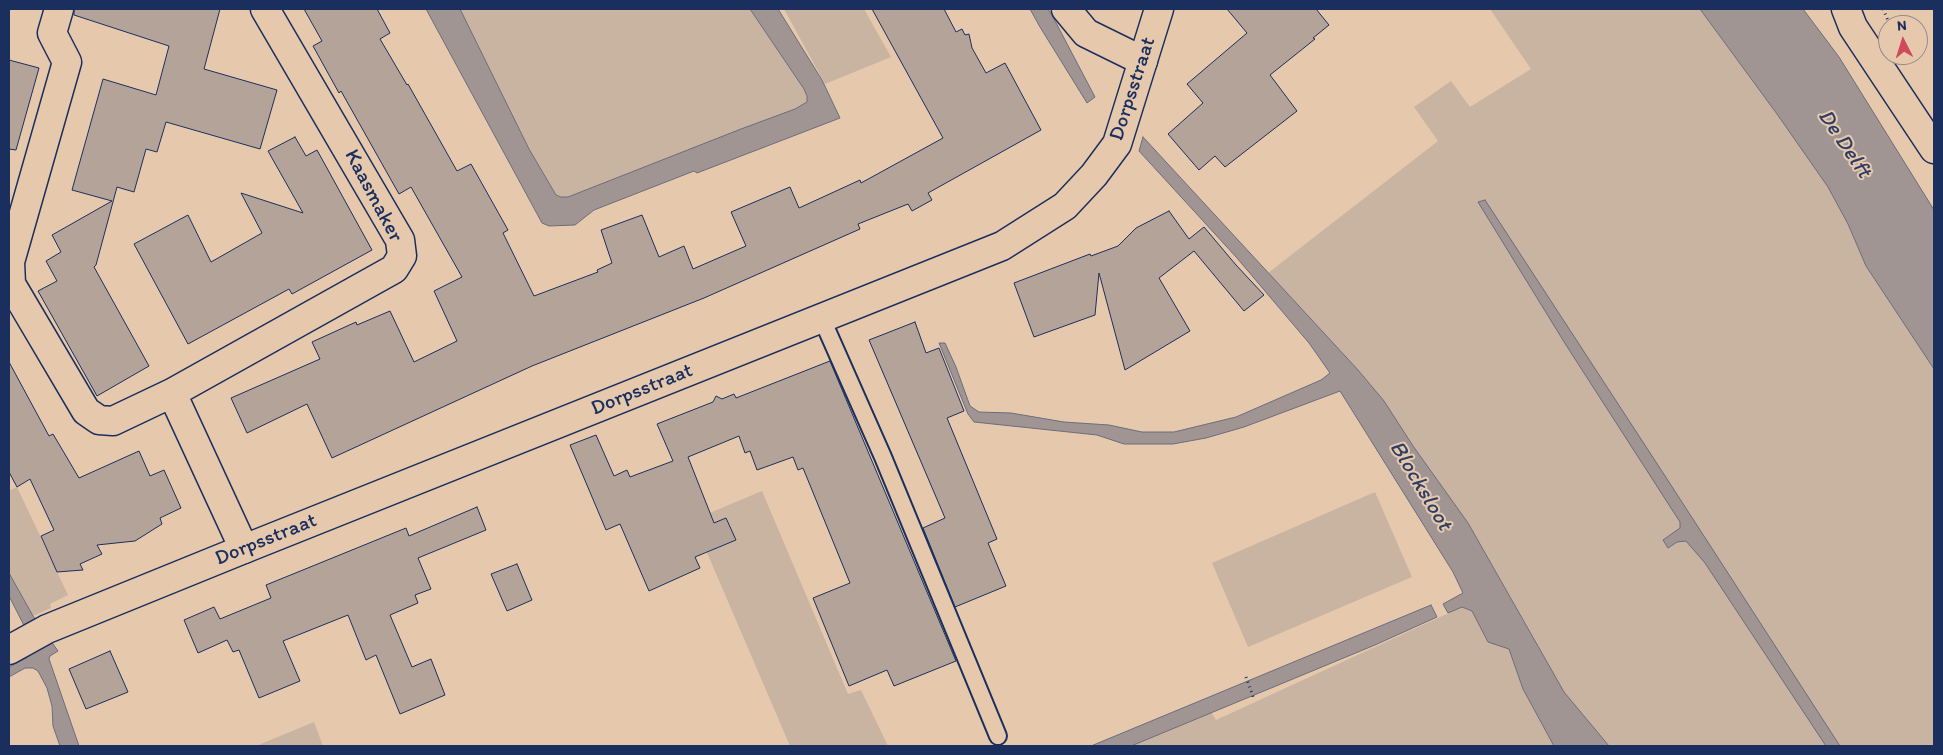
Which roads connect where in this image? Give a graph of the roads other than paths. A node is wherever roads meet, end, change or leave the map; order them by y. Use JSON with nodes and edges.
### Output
{"nodes":[{"id":1,"x":59,"y":9,"type":"edge"},
{"id":2,"x":265,"y":9,"type":"edge"},
{"id":3,"x":1066,"y":9,"type":"edge"},
{"id":4,"x":1159,"y":9,"type":"edge"},
{"id":5,"x":1846,"y":9,"type":"edge"},
{"id":6,"x":1143,"y":61,"type":"junction"},
{"id":7,"x":1934,"y":149,"type":"edge"},
{"id":8,"x":822,"y":319,"type":"junction"},
{"id":9,"x":172,"y":393,"type":"junction"},
{"id":10,"x":244,"y":548,"type":"junction"},
{"id":11,"x":16,"y":646,"type":"edge"},
{"id":12,"x":998,"y":736,"type":"dead end"}],
"edges":[{"from":1,"to":9,"type":"street","name":"Kaasmaker"},
{"from":2,"to":9,"type":"street","name":"Kaasmaker"},
{"from":3,"to":6,"type":"street"},
{"from":4,"to":6,"type":"street","name":"Dorpsstraat"},
{"from":5,"to":7,"type":"street"},
{"from":6,"to":8,"type":"street","name":"Dorpsstraat"},
{"from":8,"to":10,"type":"street","name":"Dorpsstraat"},
{"from":8,"to":12,"type":"lane"},
{"from":9,"to":10,"type":"street"},
{"from":10,"to":11,"type":"street","name":"Dorpsstraat"}]}
